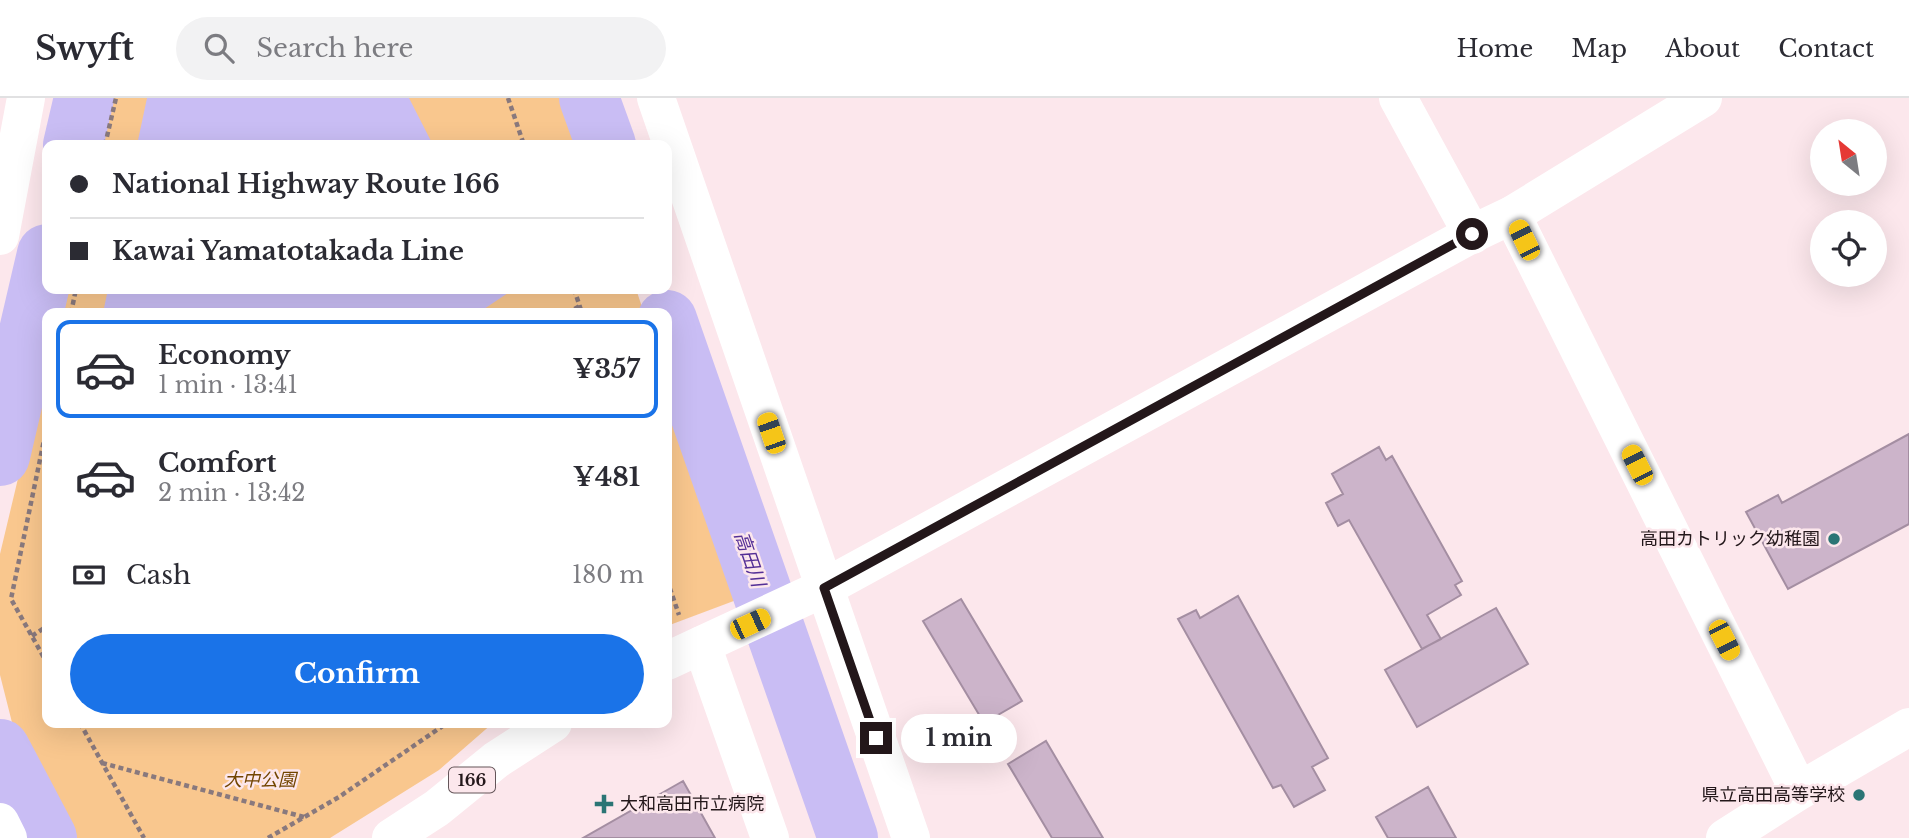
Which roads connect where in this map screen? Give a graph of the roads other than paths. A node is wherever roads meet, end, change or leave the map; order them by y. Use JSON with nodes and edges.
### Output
{"nodes":[{"id":1,"x":26,"y":98,"type":"edge"},
{"id":2,"x":656,"y":98,"type":"edge"},
{"id":3,"x":1398,"y":98,"type":"edge"},
{"id":4,"x":1703,"y":98,"type":"edge"},
{"id":5,"x":669,"y":140,"type":"edge"},
{"id":6,"x":672,"y":148,"type":"edge"},
{"id":7,"x":1512,"y":215,"type":"junction"},
{"id":8,"x":1472,"y":234,"type":"junction"},
{"id":9,"x":0,"y":236,"type":"edge"},
{"id":10,"x":813,"y":593,"type":"junction"},
{"id":11,"x":702,"y":645,"type":"junction"},
{"id":12,"x":672,"y":659,"type":"edge"},
{"id":13,"x":1909,"y":727,"type":"edge"},
{"id":14,"x":545,"y":728,"type":"edge"},
{"id":15,"x":1799,"y":791,"type":"junction"},
{"id":16,"x":0,"y":822,"type":"edge"},
{"id":17,"x":8,"y":838,"type":"edge"},
{"id":18,"x":391,"y":838,"type":"edge"},
{"id":19,"x":771,"y":838,"type":"edge"},
{"id":20,"x":911,"y":838,"type":"edge"},
{"id":21,"x":1725,"y":838,"type":"edge"}],
"edges":[{"from":1,"to":9,"type":"main road"},
{"from":2,"to":5,"type":"main road"},
{"from":3,"to":8,"type":"main road"},
{"from":4,"to":7,"type":"main road"},
{"from":6,"to":10,"type":"main road"},
{"from":7,"to":8,"type":"main road"},
{"from":7,"to":15,"type":"main road"},
{"from":8,"to":10,"type":"main road"},
{"from":10,"to":11,"type":"main road"},
{"from":10,"to":20,"type":"main road"},
{"from":11,"to":12,"type":"main road"},
{"from":11,"to":19,"type":"main road"},
{"from":13,"to":15,"type":"main road"},
{"from":14,"to":18,"type":"main road","number":"166"},
{"from":15,"to":21,"type":"main road"},
{"from":16,"to":17,"type":"main road"}]}
